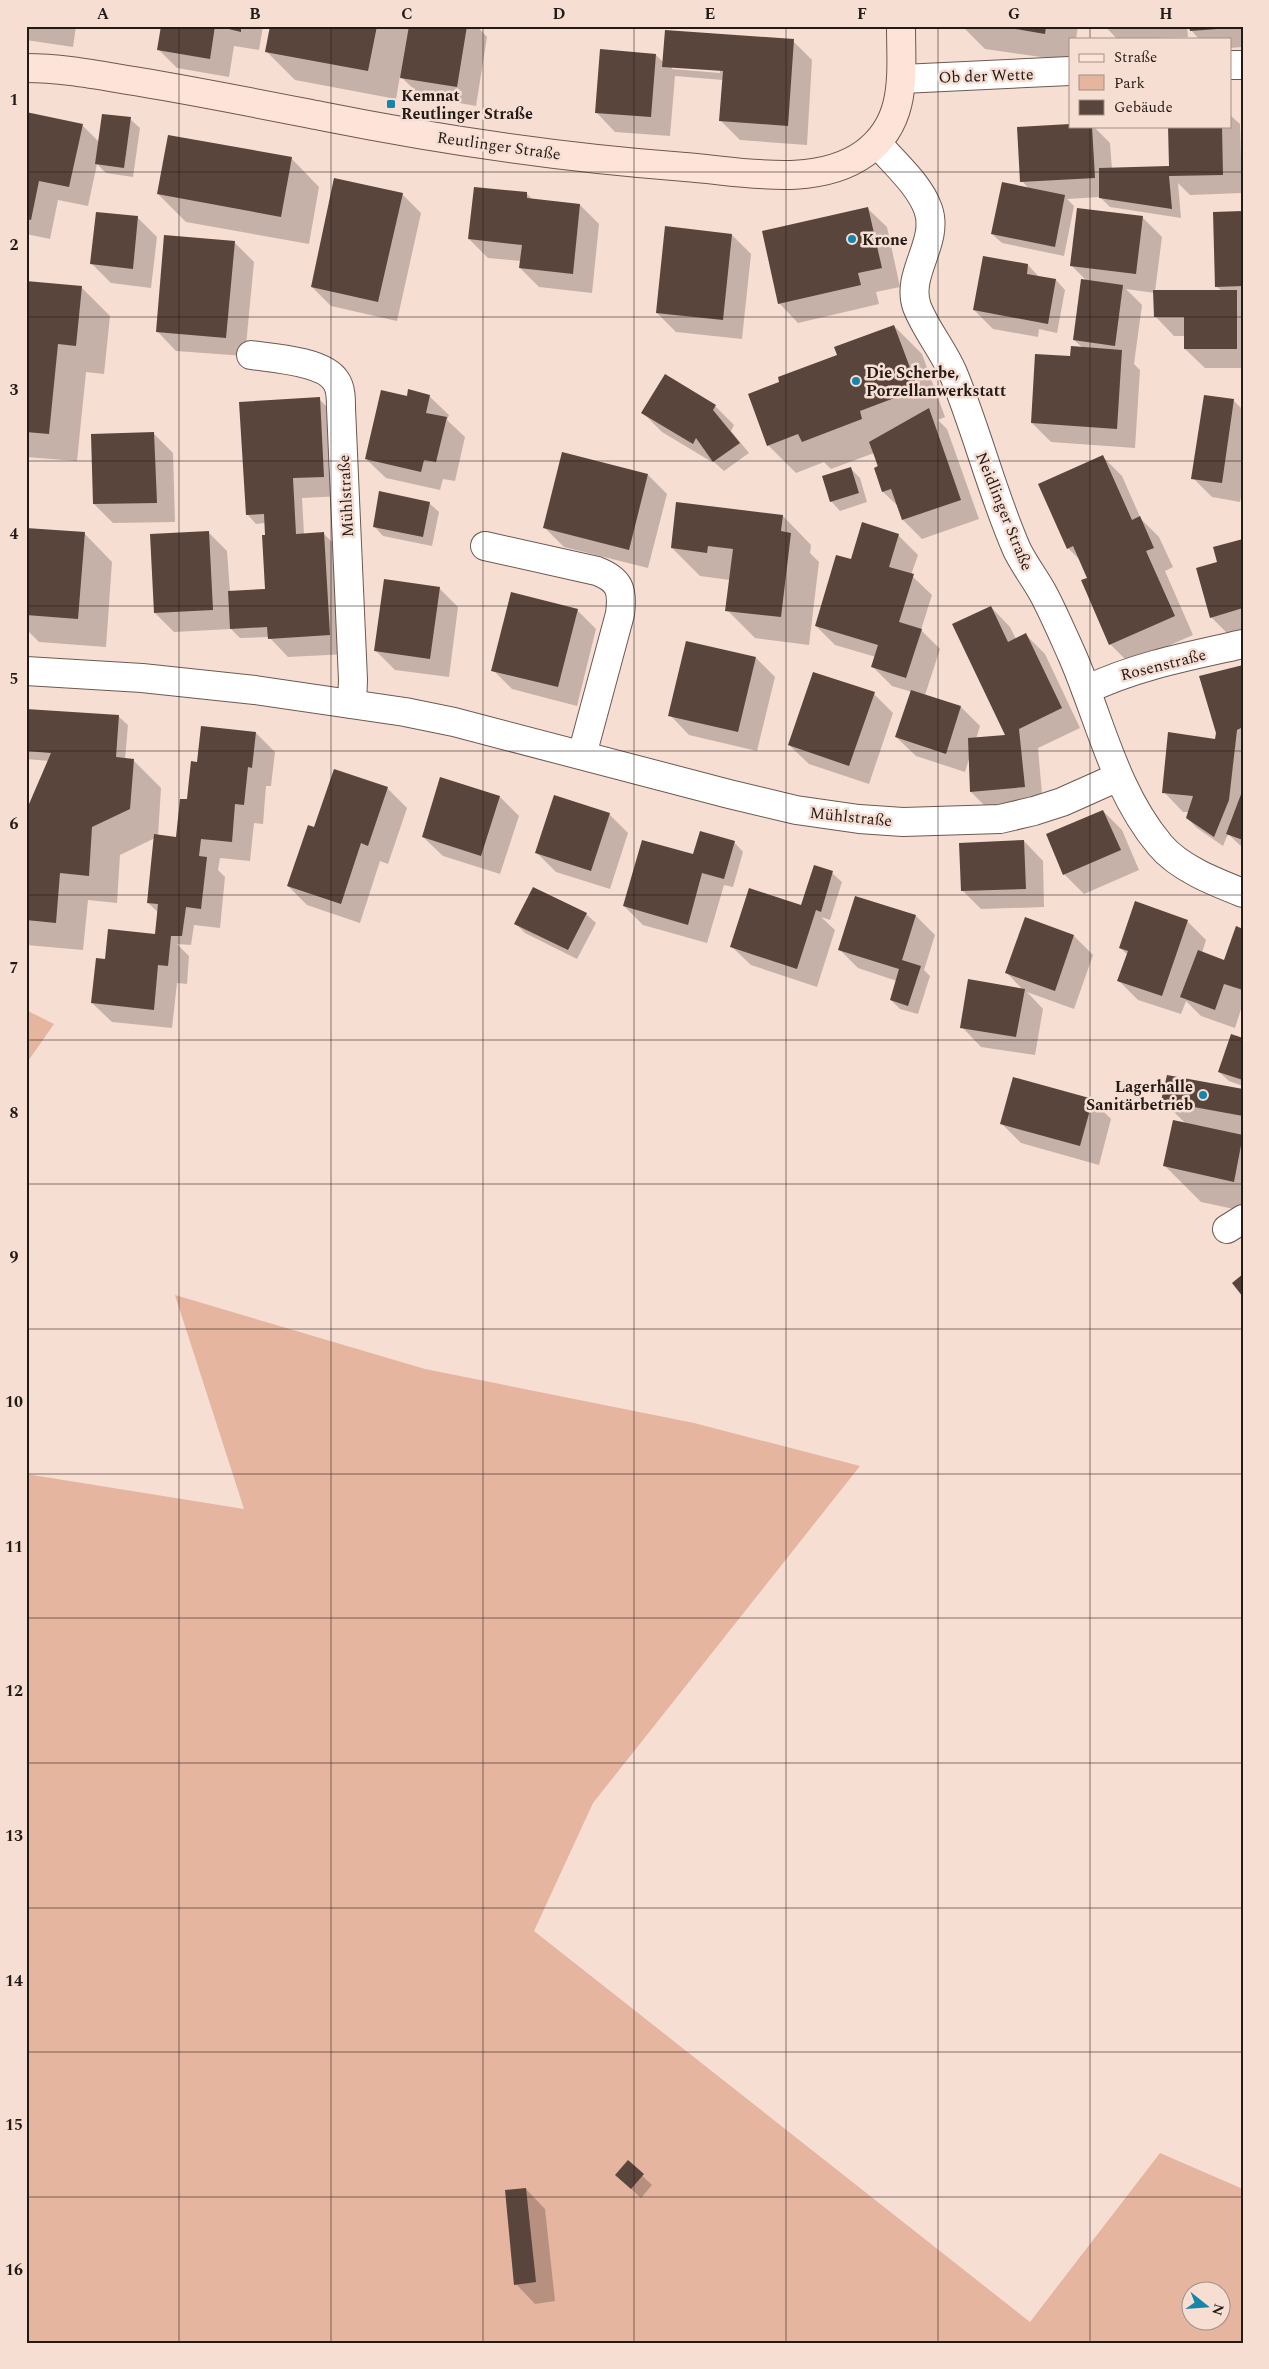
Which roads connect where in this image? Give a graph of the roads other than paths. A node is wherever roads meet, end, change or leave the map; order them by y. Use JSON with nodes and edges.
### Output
{"nodes":[{"id":1,"x":901,"y":26,"type":"edge"},
{"id":2,"x":26,"y":68,"type":"edge"},
{"id":3,"x":1069,"y":71,"type":"edge"},
{"id":4,"x":902,"y":79,"type":"junction"},
{"id":5,"x":878,"y":143,"type":"junction"},
{"id":6,"x":250,"y":355,"type":"dead end"},
{"id":7,"x":485,"y":546,"type":"dead end"},
{"id":8,"x":1243,"y":644,"type":"edge"},
{"id":9,"x":26,"y":671,"type":"edge"},
{"id":10,"x":1086,"y":690,"type":"junction"},
{"id":11,"x":352,"y":704,"type":"junction"},
{"id":12,"x":582,"y":755,"type":"junction"},
{"id":13,"x":1118,"y":777,"type":"junction"},
{"id":14,"x":1243,"y":893,"type":"edge"}],
"edges":[{"from":1,"to":4,"type":"main road"},
{"from":2,"to":5,"type":"main road","name":"Reutlinger Straße"},
{"from":3,"to":4,"type":"street","name":"Ob der Wette"},
{"from":4,"to":5,"type":"main road"},
{"from":5,"to":10,"type":"street","name":"Neidlinger Straße"},
{"from":6,"to":11,"type":"street","name":"Mühlstraße"},
{"from":7,"to":12,"type":"street"},
{"from":8,"to":10,"type":"street","name":"Rosenstraße"},
{"from":9,"to":11,"type":"street","name":"Mühlstraße"},
{"from":10,"to":13,"type":"street","name":"Neidlinger Straße"},
{"from":11,"to":12,"type":"street","name":"Mühlstraße"},
{"from":12,"to":13,"type":"street","name":"Mühlstraße"},
{"from":13,"to":14,"type":"street","name":"Neidlinger Straße"}]}
